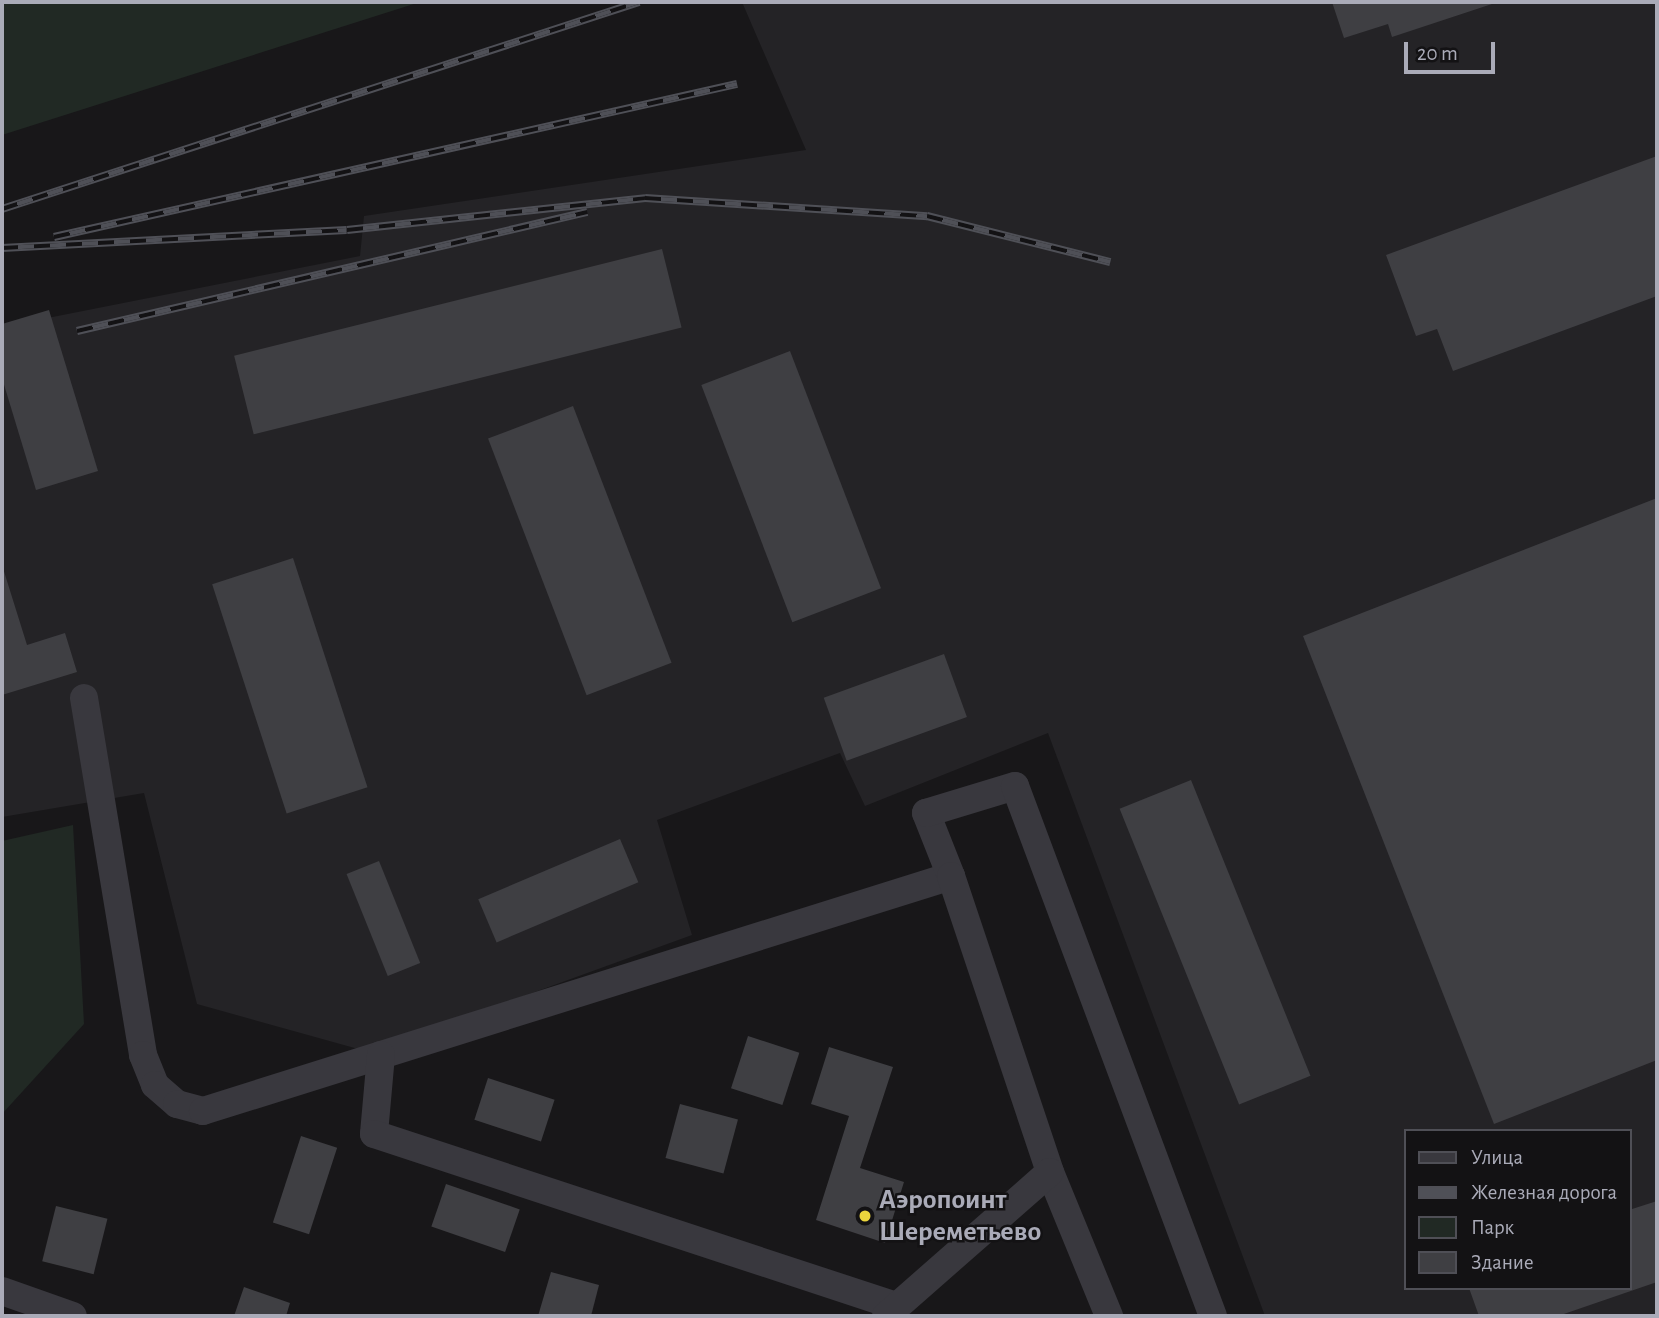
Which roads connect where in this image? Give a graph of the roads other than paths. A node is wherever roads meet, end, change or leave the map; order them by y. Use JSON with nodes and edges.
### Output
{"nodes":[{"id":1,"x":84,"y":698,"type":"dead end"},
{"id":2,"x":951,"y":876,"type":"junction"},
{"id":3,"x":381,"y":1055,"type":"junction"},
{"id":4,"x":1050,"y":1172,"type":"junction"},
{"id":5,"x":2,"y":1291,"type":"edge"},
{"id":6,"x":891,"y":1311,"type":"edge"},
{"id":7,"x":73,"y":1316,"type":"edge"},
{"id":8,"x":1109,"y":1316,"type":"edge"},
{"id":9,"x":1213,"y":1316,"type":"edge"}],
"edges":[{"from":1,"to":3,"type":"street"},
{"from":2,"to":3,"type":"street"},
{"from":2,"to":4,"type":"street"},
{"from":2,"to":9,"type":"street"},
{"from":3,"to":6,"type":"street"},
{"from":4,"to":6,"type":"street"},
{"from":4,"to":8,"type":"street"},
{"from":5,"to":7,"type":"street"}]}
